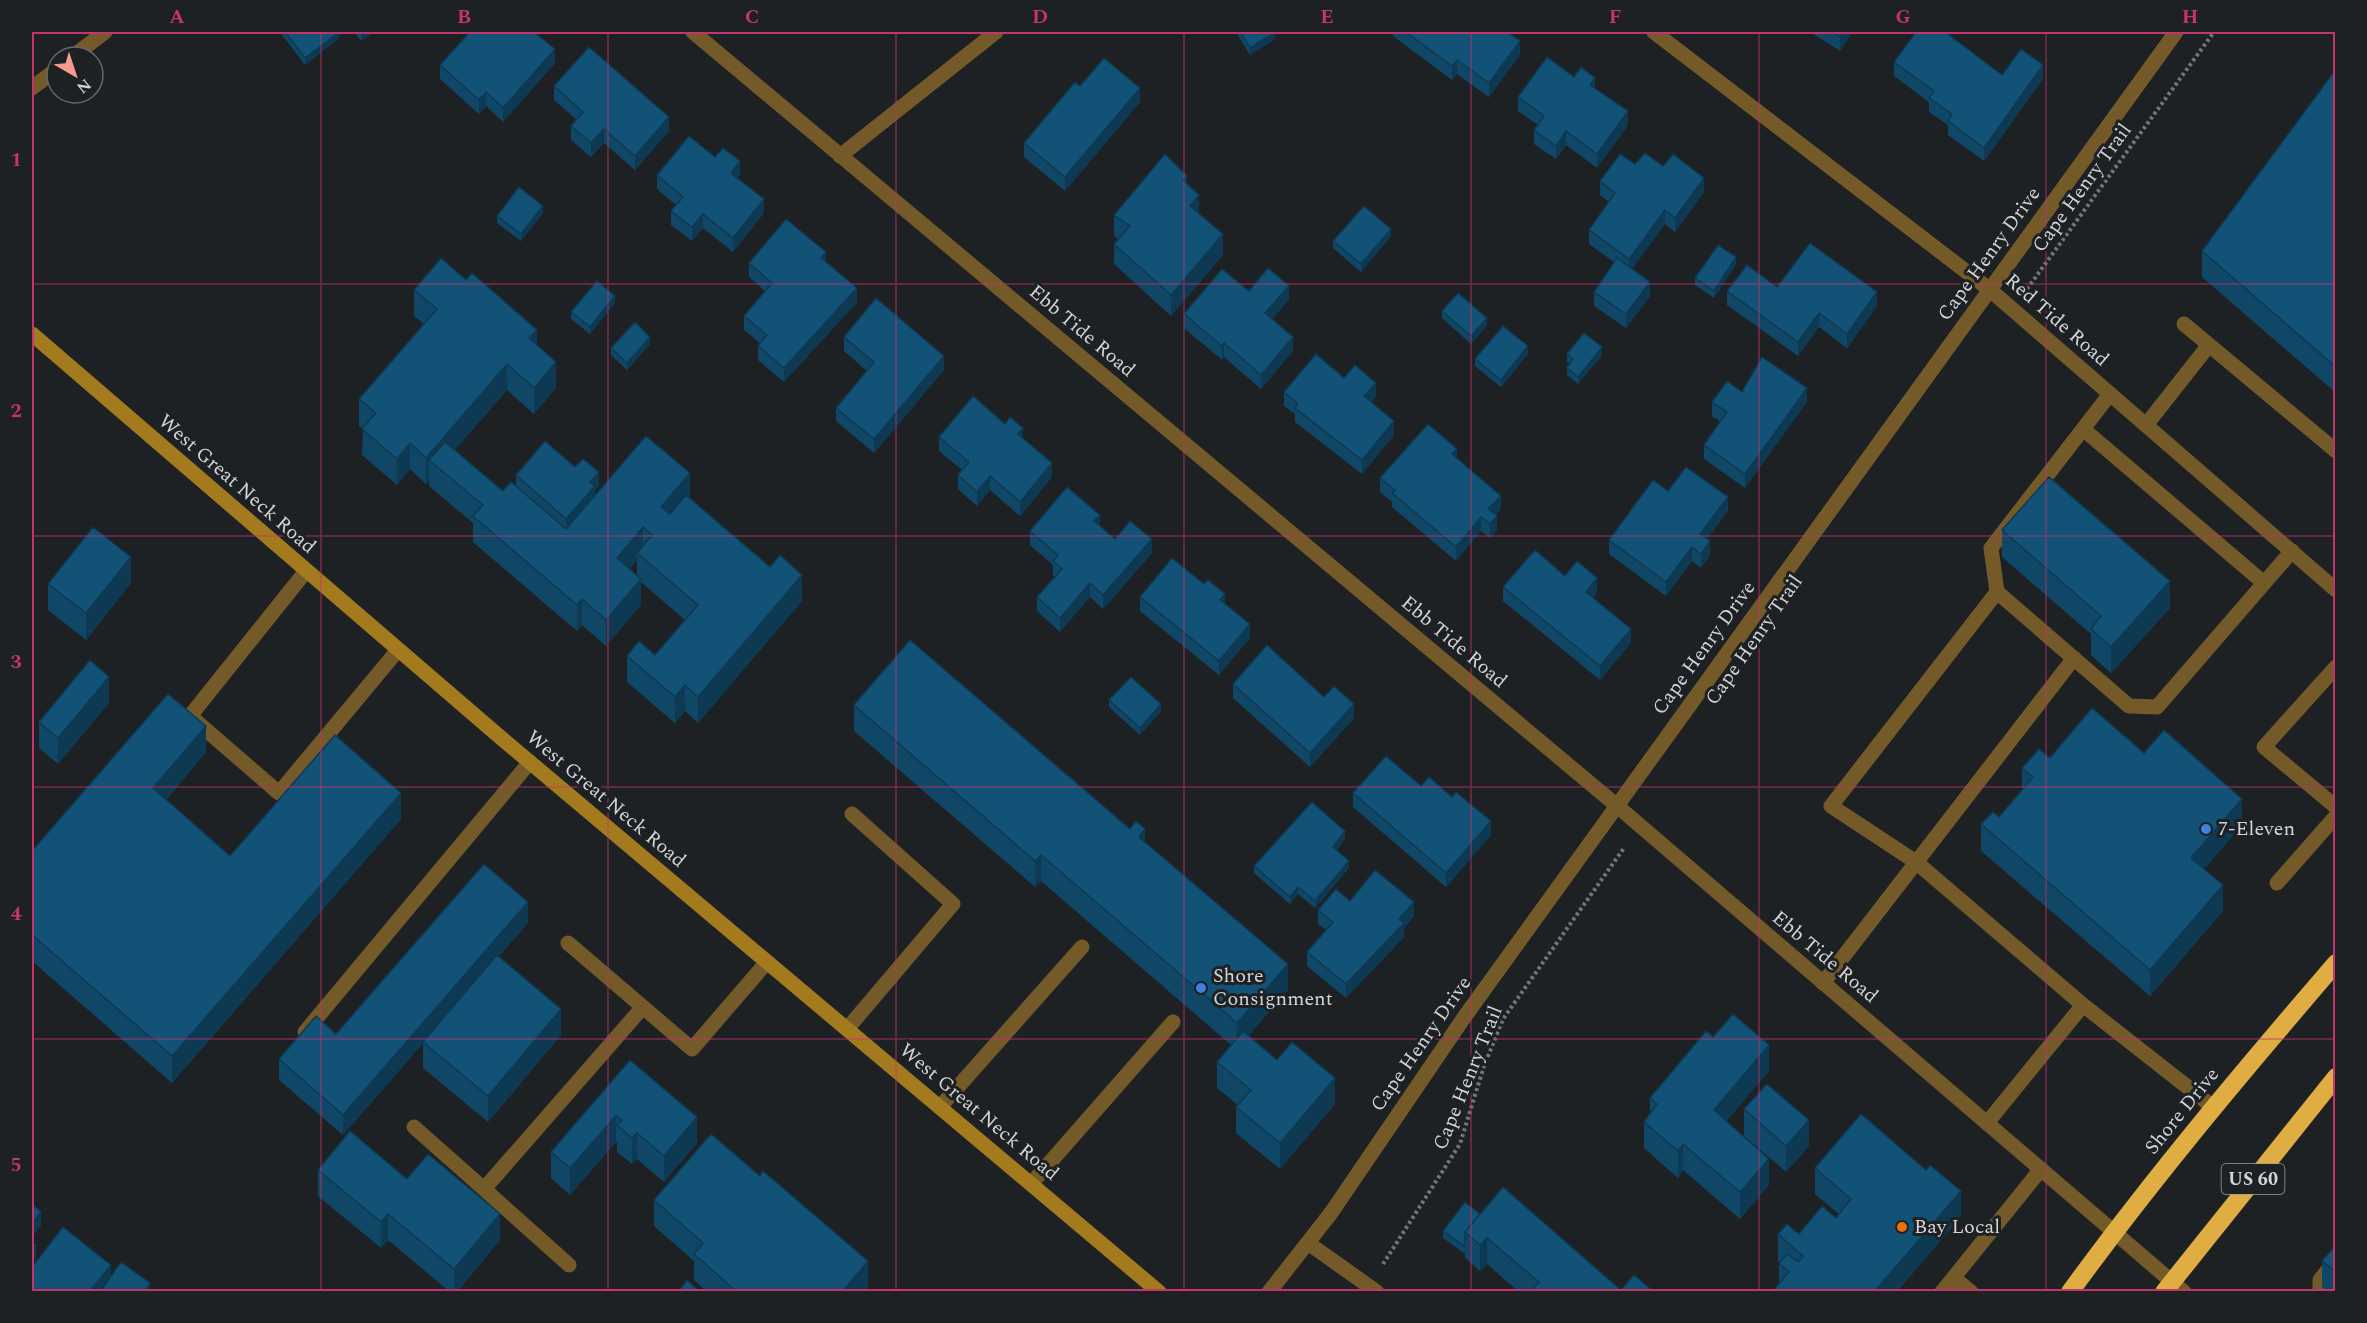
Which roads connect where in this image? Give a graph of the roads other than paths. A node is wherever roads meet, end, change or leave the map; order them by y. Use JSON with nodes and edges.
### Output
{"nodes":[{"id":1,"x":105,"y":32,"type":"edge"},
{"id":2,"x":693,"y":32,"type":"edge"},
{"id":3,"x":996,"y":32,"type":"edge"},
{"id":4,"x":1653,"y":32,"type":"edge"},
{"id":5,"x":2176,"y":32,"type":"edge"},
{"id":6,"x":88,"y":45,"type":"edge"},
{"id":7,"x":45,"y":78,"type":"edge"},
{"id":8,"x":32,"y":88,"type":"edge"},
{"id":9,"x":840,"y":156,"type":"junction"},
{"id":10,"x":1989,"y":289,"type":"junction"},
{"id":11,"x":2184,"y":324,"type":"dead end"},
{"id":12,"x":32,"y":334,"type":"edge"},
{"id":13,"x":2209,"y":345,"type":"junction"},
{"id":14,"x":2110,"y":394,"type":"junction"},
{"id":15,"x":2146,"y":425,"type":"junction"},
{"id":16,"x":2083,"y":429,"type":"junction"},
{"id":17,"x":2336,"y":451,"type":"edge"},
{"id":18,"x":2292,"y":551,"type":"junction"},
{"id":19,"x":306,"y":571,"type":"junction"},
{"id":20,"x":2264,"y":583,"type":"junction"},
{"id":21,"x":2335,"y":588,"type":"edge"},
{"id":22,"x":1997,"y":592,"type":"junction"},
{"id":23,"x":398,"y":650,"type":"junction"},
{"id":24,"x":2074,"y":658,"type":"junction"},
{"id":25,"x":2336,"y":667,"type":"edge"},
{"id":26,"x":530,"y":762,"type":"junction"},
{"id":27,"x":1616,"y":805,"type":"junction"},
{"id":28,"x":2336,"y":807,"type":"edge"},
{"id":29,"x":852,"y":814,"type":"dead end"},
{"id":30,"x":2336,"y":816,"type":"edge"},
{"id":31,"x":1916,"y":862,"type":"junction"},
{"id":32,"x":2277,"y":884,"type":"dead end"},
{"id":33,"x":568,"y":943,"type":"dead end"},
{"id":34,"x":1082,"y":947,"type":"dead end"},
{"id":35,"x":767,"y":962,"type":"junction"},
{"id":36,"x":2336,"y":963,"type":"edge"},
{"id":37,"x":1823,"y":983,"type":"junction"},
{"id":38,"x":2083,"y":1005,"type":"junction"},
{"id":39,"x":643,"y":1007,"type":"junction"},
{"id":40,"x":1173,"y":1022,"type":"dead end"},
{"id":41,"x":847,"y":1029,"type":"junction"},
{"id":42,"x":296,"y":1043,"type":"edge"},
{"id":43,"x":2336,"y":1077,"type":"edge"},
{"id":44,"x":940,"y":1107,"type":"junction"},
{"id":45,"x":2213,"y":1107,"type":"junction"},
{"id":46,"x":1987,"y":1123,"type":"junction"},
{"id":47,"x":414,"y":1127,"type":"dead end"},
{"id":48,"x":2041,"y":1169,"type":"junction"},
{"id":49,"x":1031,"y":1184,"type":"junction"},
{"id":50,"x":484,"y":1189,"type":"junction"},
{"id":51,"x":2114,"y":1232,"type":"junction"},
{"id":52,"x":1308,"y":1243,"type":"junction"},
{"id":53,"x":2336,"y":1260,"type":"edge"},
{"id":54,"x":569,"y":1265,"type":"dead end"},
{"id":55,"x":1954,"y":1278,"type":"junction"},
{"id":56,"x":2173,"y":1288,"type":"edge"},
{"id":57,"x":1372,"y":1289,"type":"edge"},
{"id":58,"x":1159,"y":1292,"type":"edge"},
{"id":59,"x":1269,"y":1292,"type":"edge"},
{"id":60,"x":1942,"y":1292,"type":"edge"},
{"id":61,"x":1971,"y":1292,"type":"edge"},
{"id":62,"x":2070,"y":1292,"type":"edge"},
{"id":63,"x":2320,"y":1292,"type":"edge"}],
"edges":[{"from":1,"to":6,"type":"street"},
{"from":2,"to":9,"type":"street","name":"Ebb Tide Road"},
{"from":3,"to":9,"type":"street"},
{"from":4,"to":10,"type":"street","name":"Red Tide Road"},
{"from":5,"to":10,"type":"street","name":"Cape Henry Drive"},
{"from":7,"to":8,"type":"street"},
{"from":9,"to":27,"type":"street","name":"Ebb Tide Road"},
{"from":10,"to":14,"type":"street","name":"Red Tide Road"},
{"from":10,"to":27,"type":"street","name":"Cape Henry Drive"},
{"from":11,"to":13,"type":"street"},
{"from":12,"to":19,"type":"street","name":"West Great Neck Road"},
{"from":13,"to":15,"type":"street"},
{"from":13,"to":17,"type":"street"},
{"from":14,"to":15,"type":"street","name":"Red Tide Road"},
{"from":14,"to":16,"type":"street"},
{"from":15,"to":18,"type":"street","name":"Red Tide Road"},
{"from":16,"to":20,"type":"street"},
{"from":16,"to":22,"type":"street"},
{"from":18,"to":20,"type":"street"},
{"from":18,"to":21,"type":"street","name":"Red Tide Road"},
{"from":19,"to":23,"type":"street","name":"West Great Neck Road"},
{"from":19,"to":23,"type":"street"},
{"from":20,"to":24,"type":"street"},
{"from":22,"to":24,"type":"street"},
{"from":22,"to":31,"type":"street"},
{"from":23,"to":26,"type":"street","name":"West Great Neck Road"},
{"from":24,"to":31,"type":"street"},
{"from":25,"to":28,"type":"street"},
{"from":26,"to":35,"type":"street","name":"West Great Neck Road"},
{"from":26,"to":42,"type":"street"},
{"from":27,"to":37,"type":"street","name":"Ebb Tide Road"},
{"from":27,"to":52,"type":"street","name":"Cape Henry Drive"},
{"from":29,"to":41,"type":"street"},
{"from":30,"to":32,"type":"street"},
{"from":31,"to":37,"type":"street"},
{"from":31,"to":38,"type":"street"},
{"from":33,"to":39,"type":"street"},
{"from":34,"to":44,"type":"street"},
{"from":35,"to":39,"type":"street"},
{"from":35,"to":41,"type":"street","name":"West Great Neck Road"},
{"from":36,"to":45,"type":"highway","name":"Shore Drive"},
{"from":37,"to":46,"type":"street","name":"Ebb Tide Road"},
{"from":38,"to":45,"type":"street"},
{"from":38,"to":46,"type":"street"},
{"from":39,"to":50,"type":"street"},
{"from":40,"to":49,"type":"street"},
{"from":41,"to":44,"type":"street","name":"West Great Neck Road"},
{"from":43,"to":56,"type":"highway","number":"US 60"},
{"from":44,"to":49,"type":"street","name":"West Great Neck Road"},
{"from":45,"to":51,"type":"highway","name":"Shore Drive"},
{"from":46,"to":48,"type":"street","name":"Ebb Tide Road"},
{"from":47,"to":50,"type":"street"},
{"from":48,"to":51,"type":"street","name":"Ebb Tide Road"},
{"from":48,"to":55,"type":"street"},
{"from":49,"to":58,"type":"street","name":"West Great Neck Road"},
{"from":50,"to":54,"type":"street"},
{"from":51,"to":56,"type":"street","name":"Ebb Tide Road"},
{"from":51,"to":62,"type":"highway","name":"Shore Drive"},
{"from":52,"to":57,"type":"street"},
{"from":52,"to":59,"type":"street","name":"Cape Henry Drive"},
{"from":53,"to":63,"type":"street"},
{"from":55,"to":60,"type":"street"},
{"from":55,"to":61,"type":"street"}]}
